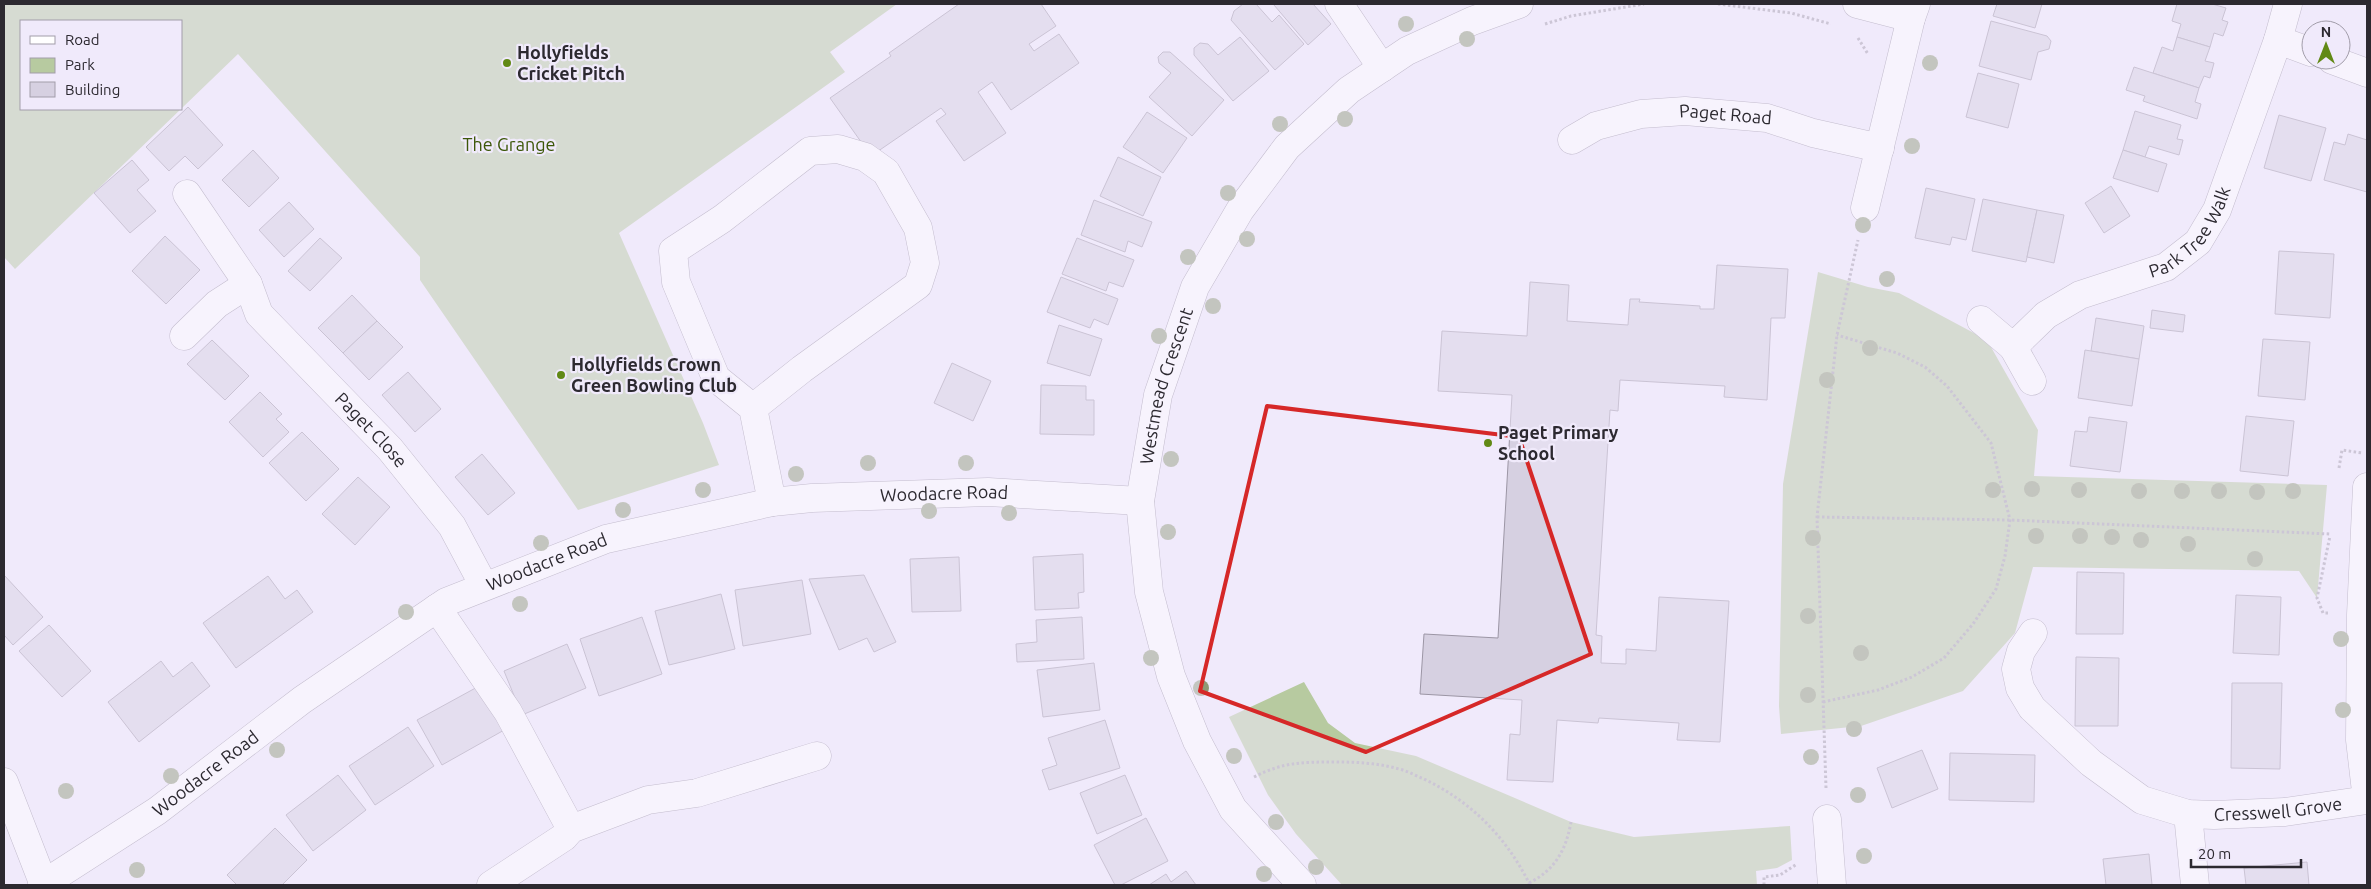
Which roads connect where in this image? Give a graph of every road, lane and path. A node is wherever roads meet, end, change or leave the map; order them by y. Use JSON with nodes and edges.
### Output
{"nodes":[{"id":1,"x":1339,"y":4,"type":"edge"},
{"id":2,"x":1519,"y":4,"type":"edge"},
{"id":3,"x":1644,"y":4,"type":"edge"},
{"id":4,"x":1718,"y":4,"type":"edge"},
{"id":5,"x":1857,"y":4,"type":"edge"},
{"id":6,"x":2288,"y":4,"type":"edge"},
{"id":7,"x":1913,"y":11,"type":"edge"},
{"id":8,"x":1543,"y":25,"type":"dead end"},
{"id":9,"x":1840,"y":26,"type":"dead end"},
{"id":10,"x":1852,"y":34,"type":"dead end"},
{"id":11,"x":2278,"y":40,"type":"junction"},
{"id":12,"x":2301,"y":48,"type":"edge"},
{"id":13,"x":1869,"y":57,"type":"dead end"},
{"id":14,"x":2351,"y":67,"type":"edge"},
{"id":15,"x":1382,"y":68,"type":"junction"},
{"id":16,"x":2367,"y":73,"type":"edge"},
{"id":17,"x":1572,"y":140,"type":"dead end"},
{"id":18,"x":1880,"y":148,"type":"junction"},
{"id":19,"x":188,"y":194,"type":"dead end"},
{"id":20,"x":1865,"y":208,"type":"joint"},
{"id":21,"x":248,"y":284,"type":"junction"},
{"id":22,"x":1981,"y":320,"type":"dead end"},
{"id":23,"x":1837,"y":335,"type":"junction"},
{"id":24,"x":184,"y":336,"type":"dead end"},
{"id":25,"x":2014,"y":346,"type":"junction"},
{"id":26,"x":2032,"y":381,"type":"dead end"},
{"id":27,"x":753,"y":408,"type":"junction"},
{"id":28,"x":2367,"y":487,"type":"edge"},
{"id":29,"x":1140,"y":501,"type":"junction"},
{"id":30,"x":772,"y":502,"type":"junction"},
{"id":31,"x":1816,"y":517,"type":"junction"},
{"id":32,"x":2010,"y":520,"type":"junction"},
{"id":33,"x":2366,"y":520,"type":"edge"},
{"id":34,"x":2330,"y":534,"type":"dead end"},
{"id":35,"x":484,"y":586,"type":"junction"},
{"id":36,"x":437,"y":608,"type":"junction"},
{"id":37,"x":2033,"y":633,"type":"dead end"},
{"id":38,"x":1823,"y":702,"type":"junction"},
{"id":39,"x":817,"y":756,"type":"dead end"},
{"id":40,"x":4,"y":782,"type":"edge"},
{"id":41,"x":1256,"y":786,"type":"dead end"},
{"id":42,"x":2367,"y":800,"type":"edge"},
{"id":43,"x":2188,"y":814,"type":"junction"},
{"id":44,"x":1827,"y":819,"type":"joint"},
{"id":45,"x":1572,"y":822,"type":"dead end"},
{"id":46,"x":571,"y":829,"type":"junction"},
{"id":47,"x":1530,"y":884,"type":"edge"},
{"id":48,"x":44,"y":885,"type":"edge"},
{"id":49,"x":491,"y":885,"type":"edge"},
{"id":50,"x":1302,"y":885,"type":"edge"},
{"id":51,"x":1832,"y":885,"type":"edge"},
{"id":52,"x":2195,"y":885,"type":"edge"}],
"edges":[{"from":1,"to":15,"type":"street"},
{"from":2,"to":15,"type":"street","name":"Westmead Crescent"},
{"from":3,"to":8,"type":"path"},
{"from":4,"to":9,"type":"path"},
{"from":5,"to":7,"type":"street"},
{"from":6,"to":11,"type":"street","name":"Park Tree Walk"},
{"from":7,"to":18,"type":"street"},
{"from":10,"to":13,"type":"path"},
{"from":11,"to":12,"type":"street"},
{"from":11,"to":25,"type":"street","name":"Park Tree Walk"},
{"from":14,"to":16,"type":"street"},
{"from":15,"to":29,"type":"street","name":"Westmead Crescent"},
{"from":17,"to":18,"type":"street","name":"Paget Road"},
{"from":18,"to":20,"type":"street"},
{"from":19,"to":21,"type":"street","name":"Paget Close"},
{"from":20,"to":23,"type":"path"},
{"from":21,"to":24,"type":"street"},
{"from":21,"to":35,"type":"street","name":"Paget Close"},
{"from":22,"to":25,"type":"street"},
{"from":23,"to":31,"type":"path"},
{"from":23,"to":32,"type":"path"},
{"from":25,"to":26,"type":"street"},
{"from":27,"to":27,"type":"street"},
{"from":27,"to":30,"type":"street"},
{"from":28,"to":33,"type":"street"},
{"from":29,"to":30,"type":"street","name":"Woodacre Road"},
{"from":29,"to":50,"type":"street","name":"Westmead Crescent"},
{"from":30,"to":35,"type":"street","name":"Woodacre Road"},
{"from":31,"to":32,"type":"path"},
{"from":31,"to":38,"type":"path"},
{"from":32,"to":34,"type":"path"},
{"from":32,"to":38,"type":"path"},
{"from":33,"to":42,"type":"street"},
{"from":35,"to":36,"type":"street","name":"Woodacre Road"},
{"from":36,"to":46,"type":"street"},
{"from":36,"to":48,"type":"street","name":"Woodacre Road"},
{"from":37,"to":43,"type":"street","name":"Cresswell Grove"},
{"from":38,"to":44,"type":"path"},
{"from":39,"to":46,"type":"street"},
{"from":40,"to":48,"type":"street"},
{"from":41,"to":47,"type":"path"},
{"from":42,"to":43,"type":"street","name":"Cresswell Grove"},
{"from":43,"to":52,"type":"street","name":"Cresswell Grove"},
{"from":44,"to":51,"type":"street"},
{"from":45,"to":47,"type":"path"},
{"from":46,"to":49,"type":"street"}]}
